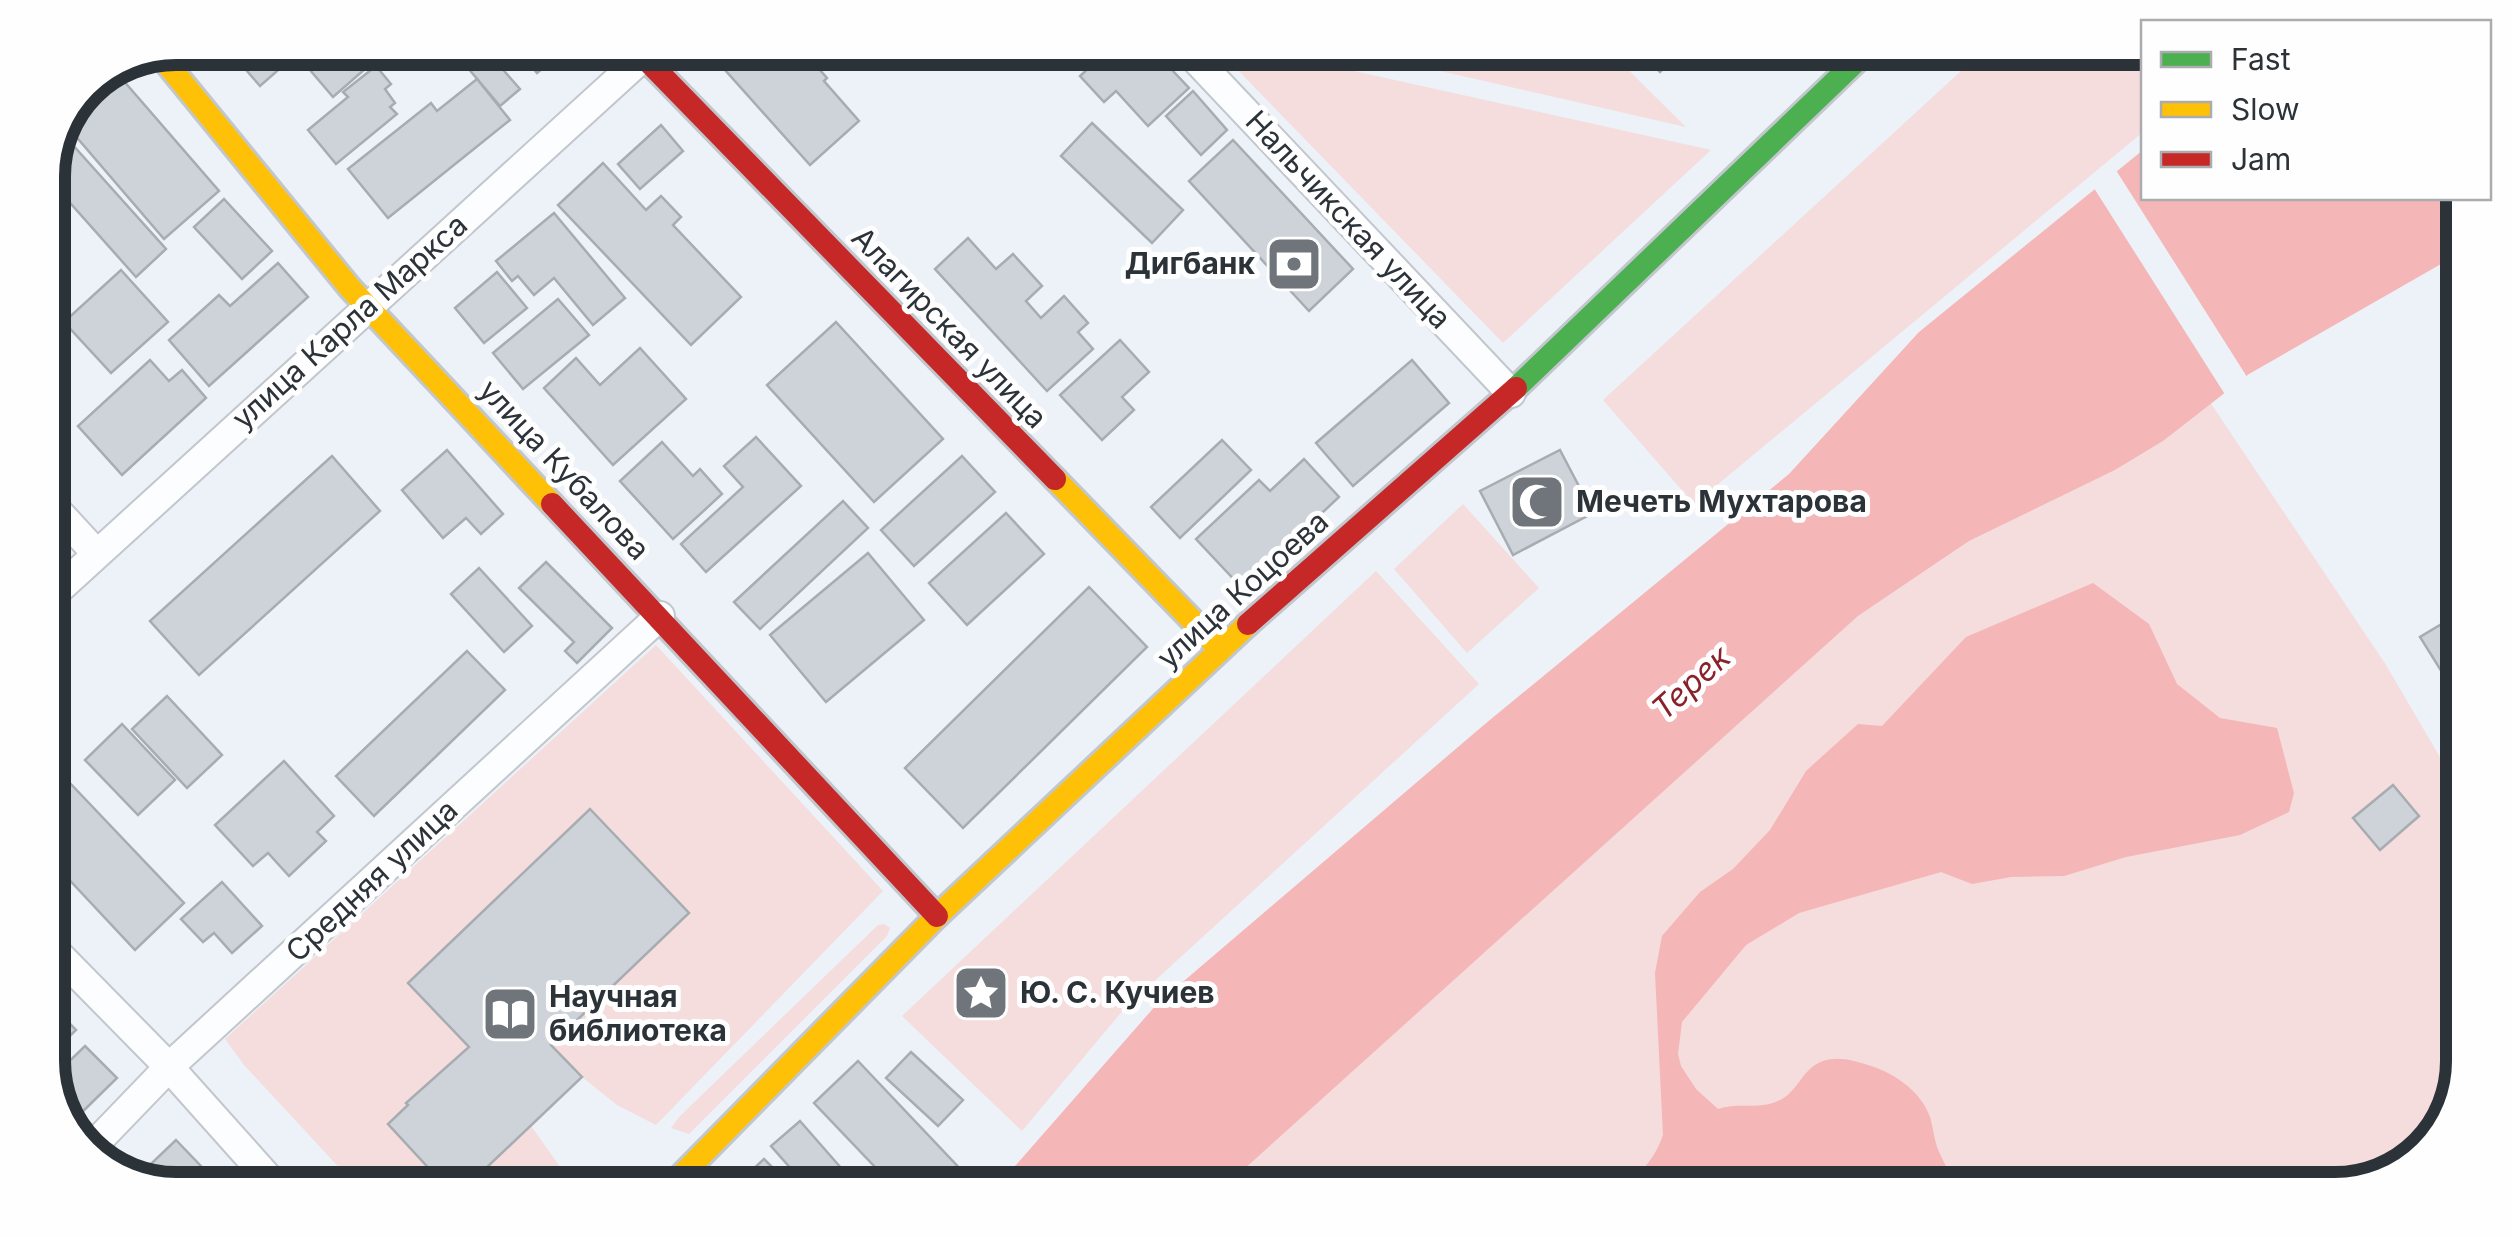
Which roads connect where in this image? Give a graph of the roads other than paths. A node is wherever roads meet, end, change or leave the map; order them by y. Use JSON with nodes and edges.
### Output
{"nodes":[{"id":1,"x":628,"y":65,"type":"edge"},
{"id":2,"x":658,"y":65,"type":"edge"},
{"id":3,"x":1201,"y":65,"type":"edge"},
{"id":4,"x":1852,"y":65,"type":"edge"},
{"id":5,"x":169,"y":66,"type":"edge"},
{"id":6,"x":368,"y":306,"type":"junction"},
{"id":7,"x":1511,"y":393,"type":"junction"},
{"id":8,"x":65,"y":519,"type":"edge"},
{"id":9,"x":96,"y":553,"type":"junction"},
{"id":10,"x":65,"y":582,"type":"edge"},
{"id":11,"x":660,"y":616,"type":"junction"},
{"id":12,"x":1220,"y":649,"type":"junction"},
{"id":13,"x":938,"y":916,"type":"junction"},
{"id":14,"x":65,"y":961,"type":"edge"},
{"id":15,"x":169,"y":1067,"type":"junction"},
{"id":16,"x":98,"y":1140,"type":"edge"},
{"id":17,"x":262,"y":1172,"type":"edge"},
{"id":18,"x":686,"y":1172,"type":"edge"}],
"edges":[{"from":1,"to":6,"type":"street","name":"улица Карла Маркса"},
{"from":2,"to":12,"type":"street","name":"Алагирская улица"},
{"from":3,"to":7,"type":"street","name":"Нальчикская улица"},
{"from":4,"to":7,"type":"street","name":"улица Коцоева"},
{"from":5,"to":6,"type":"street","name":"улица Кубалова"},
{"from":6,"to":9,"type":"street","name":"улица Карла Маркса"},
{"from":6,"to":11,"type":"street","name":"улица Кубалова"},
{"from":7,"to":12,"type":"street","name":"улица Коцоева"},
{"from":8,"to":9,"type":"street"},
{"from":9,"to":10,"type":"street","name":"улица Карла Маркса"},
{"from":11,"to":13,"type":"street","name":"улица Кубалова"},
{"from":11,"to":15,"type":"street","name":"Средняя улица"},
{"from":12,"to":13,"type":"street","name":"улица Коцоева"},
{"from":13,"to":18,"type":"street","name":"улица Коцоева"},
{"from":14,"to":15,"type":"street"},
{"from":15,"to":16,"type":"street","name":"Средняя улица"},
{"from":15,"to":17,"type":"street"}]}
